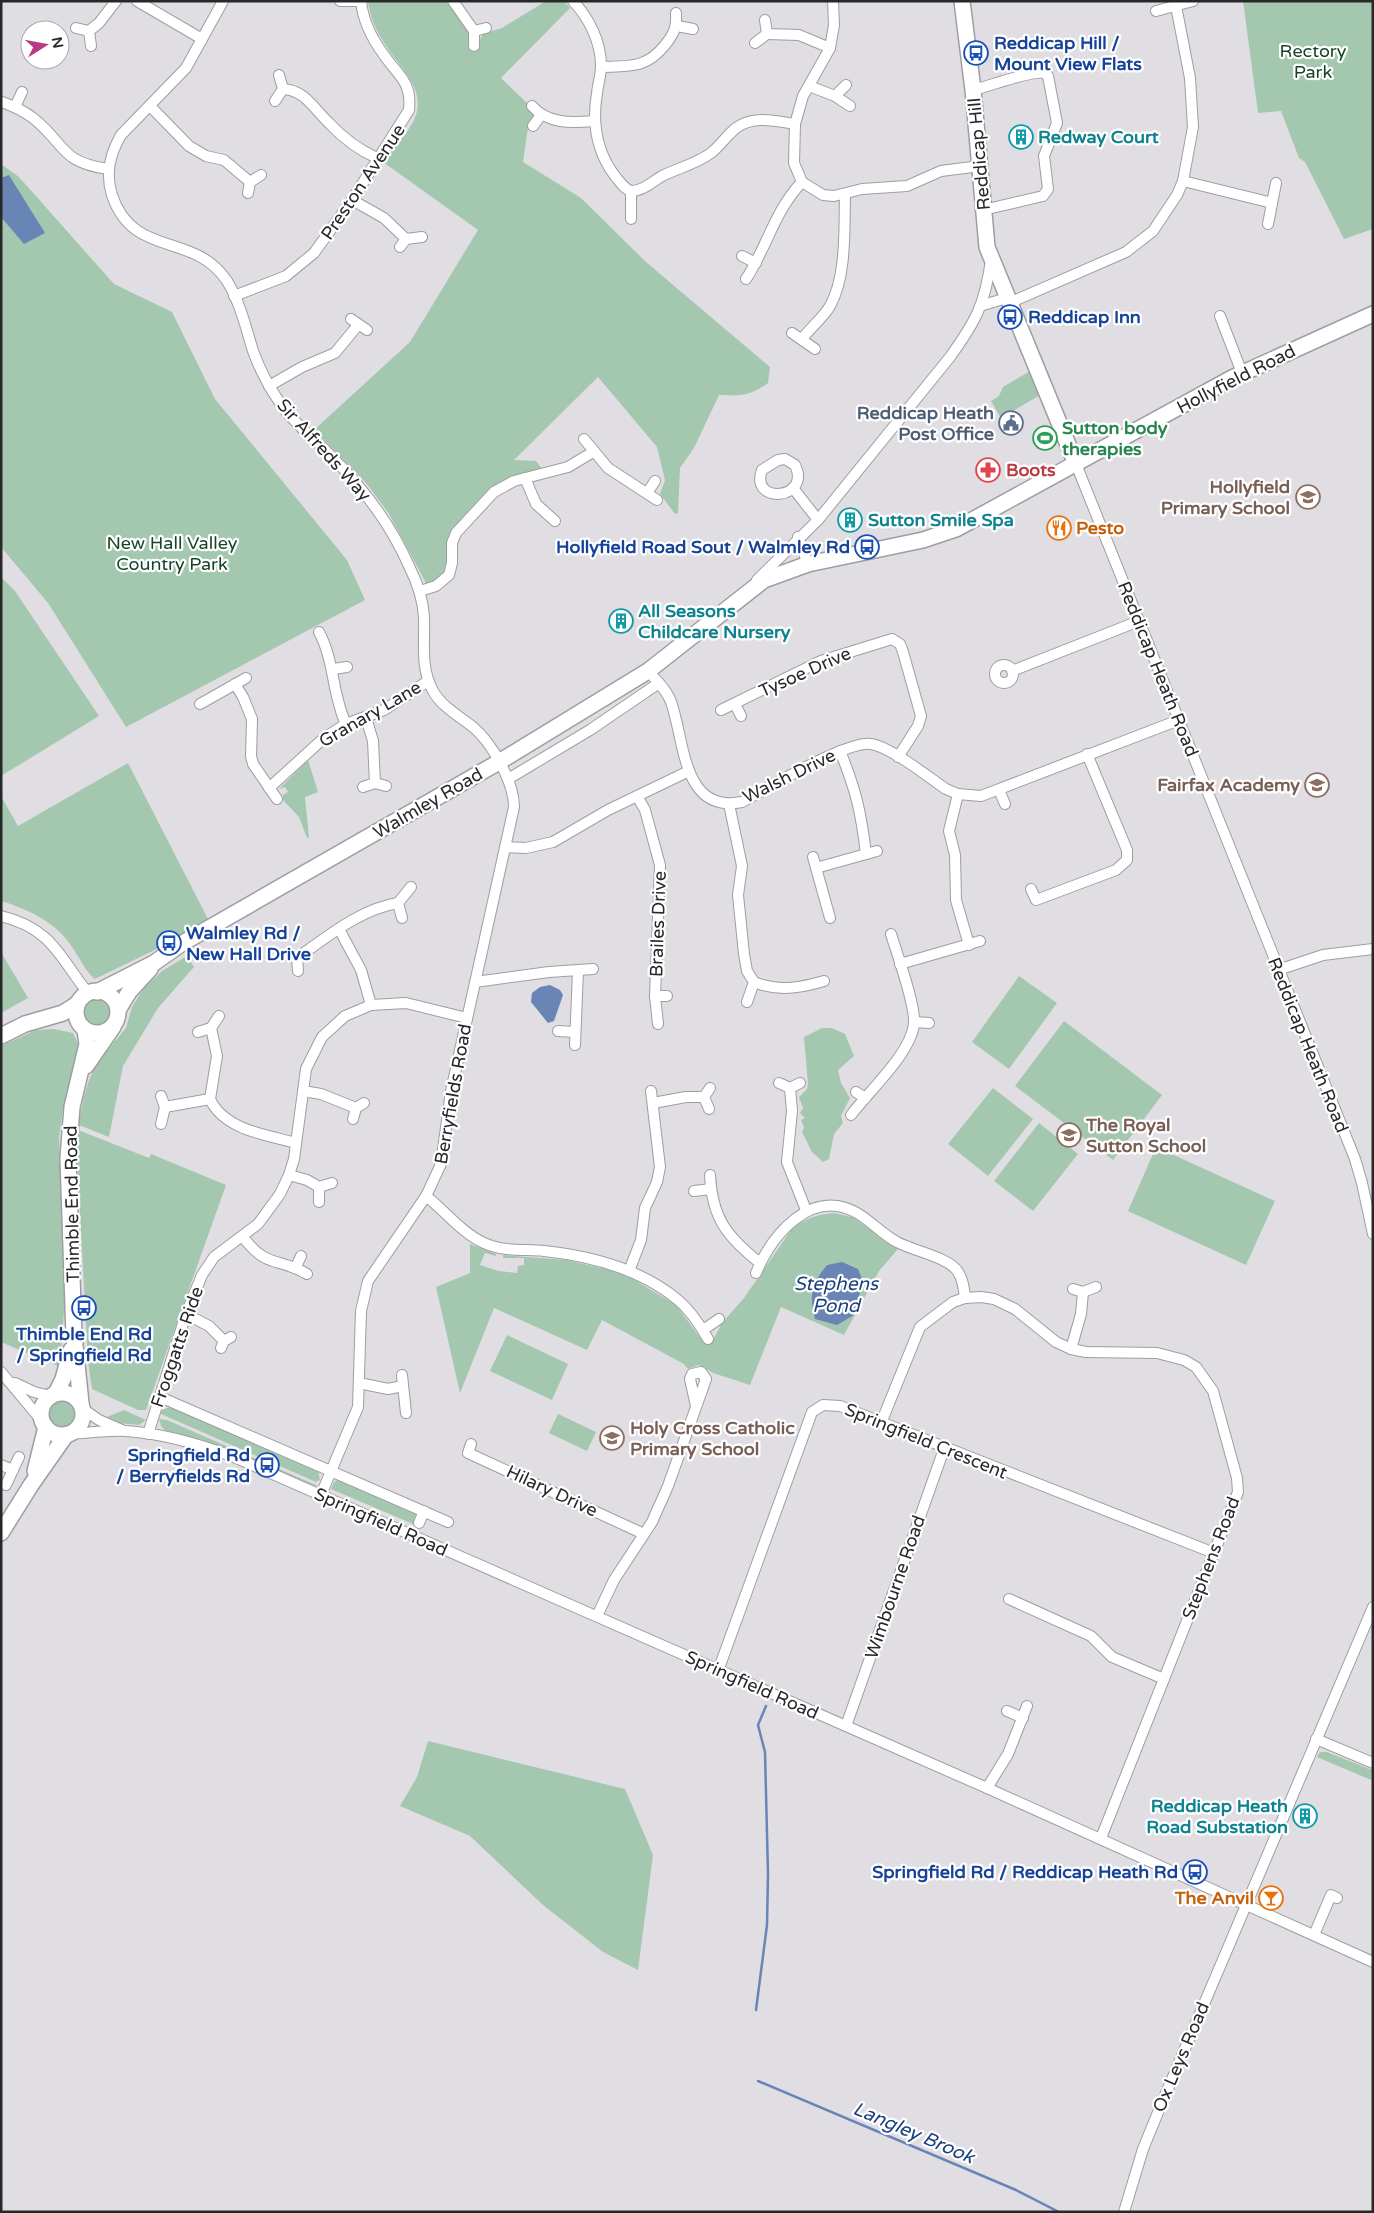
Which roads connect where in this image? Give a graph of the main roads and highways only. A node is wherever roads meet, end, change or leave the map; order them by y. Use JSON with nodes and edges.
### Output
{"nodes":[{"id":1,"x":962,"y":1,"type":"edge"},
{"id":2,"x":1008,"y":300,"type":"joint"},
{"id":3,"x":1372,"y":316,"type":"edge"},
{"id":4,"x":1076,"y":464,"type":"junction"},
{"id":5,"x":808,"y":564,"type":"joint"},
{"id":6,"x":154,"y":963,"type":"junction"},
{"id":7,"x":93,"y":992,"type":"junction"},
{"id":8,"x":77,"y":1004,"type":"junction"},
{"id":9,"x":118,"y":1010,"type":"junction"},
{"id":10,"x":46,"y":1017,"type":"junction"},
{"id":11,"x":113,"y":1026,"type":"junction"},
{"id":12,"x":83,"y":1028,"type":"junction"},
{"id":13,"x":1,"y":1036,"type":"edge"},
{"id":14,"x":81,"y":1073,"type":"junction"},
{"id":15,"x":74,"y":1336,"type":"junction"},
{"id":16,"x":54,"y":1394,"type":"junction"},
{"id":17,"x":82,"y":1406,"type":"junction"},
{"id":18,"x":44,"y":1424,"type":"junction"},
{"id":19,"x":69,"y":1434,"type":"junction"},
{"id":20,"x":31,"y":1485,"type":"junction"},
{"id":21,"x":1,"y":1533,"type":"edge"}],
"edges":[{"from":1,"to":2,"type":"main road","name":"Reddicap Hill"},
{"from":2,"to":4,"type":"main road","name":"Reddicap Heath Road"},
{"from":3,"to":4,"type":"main road","name":"Hollyfield Road"},
{"from":4,"to":5,"type":"main road","name":"Hollyfield Road"},
{"from":5,"to":6,"type":"main road","name":"Walmley Road"},
{"from":6,"to":7,"type":"main road","name":"Walmley Road"},
{"from":6,"to":9,"type":"main road"},
{"from":7,"to":8,"type":"main road"},
{"from":7,"to":9,"type":"main road"},
{"from":8,"to":10,"type":"main road"},
{"from":8,"to":12,"type":"main road"},
{"from":9,"to":11,"type":"main road"},
{"from":10,"to":12,"type":"main road"},
{"from":10,"to":13,"type":"main road"},
{"from":11,"to":12,"type":"main road"},
{"from":11,"to":14,"type":"main road","name":"Thimble End Road"},
{"from":12,"to":14,"type":"main road","name":"Thimble End Road"},
{"from":14,"to":15,"type":"main road","name":"Thimble End Road"},
{"from":15,"to":16,"type":"main road","name":"Thimble End Road"},
{"from":15,"to":17,"type":"main road","name":"Thimble End Road"},
{"from":16,"to":17,"type":"main road"},
{"from":16,"to":18,"type":"main road"},
{"from":17,"to":19,"type":"main road"},
{"from":18,"to":19,"type":"main road"},
{"from":18,"to":20,"type":"main road"},
{"from":19,"to":20,"type":"main road"},
{"from":20,"to":21,"type":"main road"}]}
